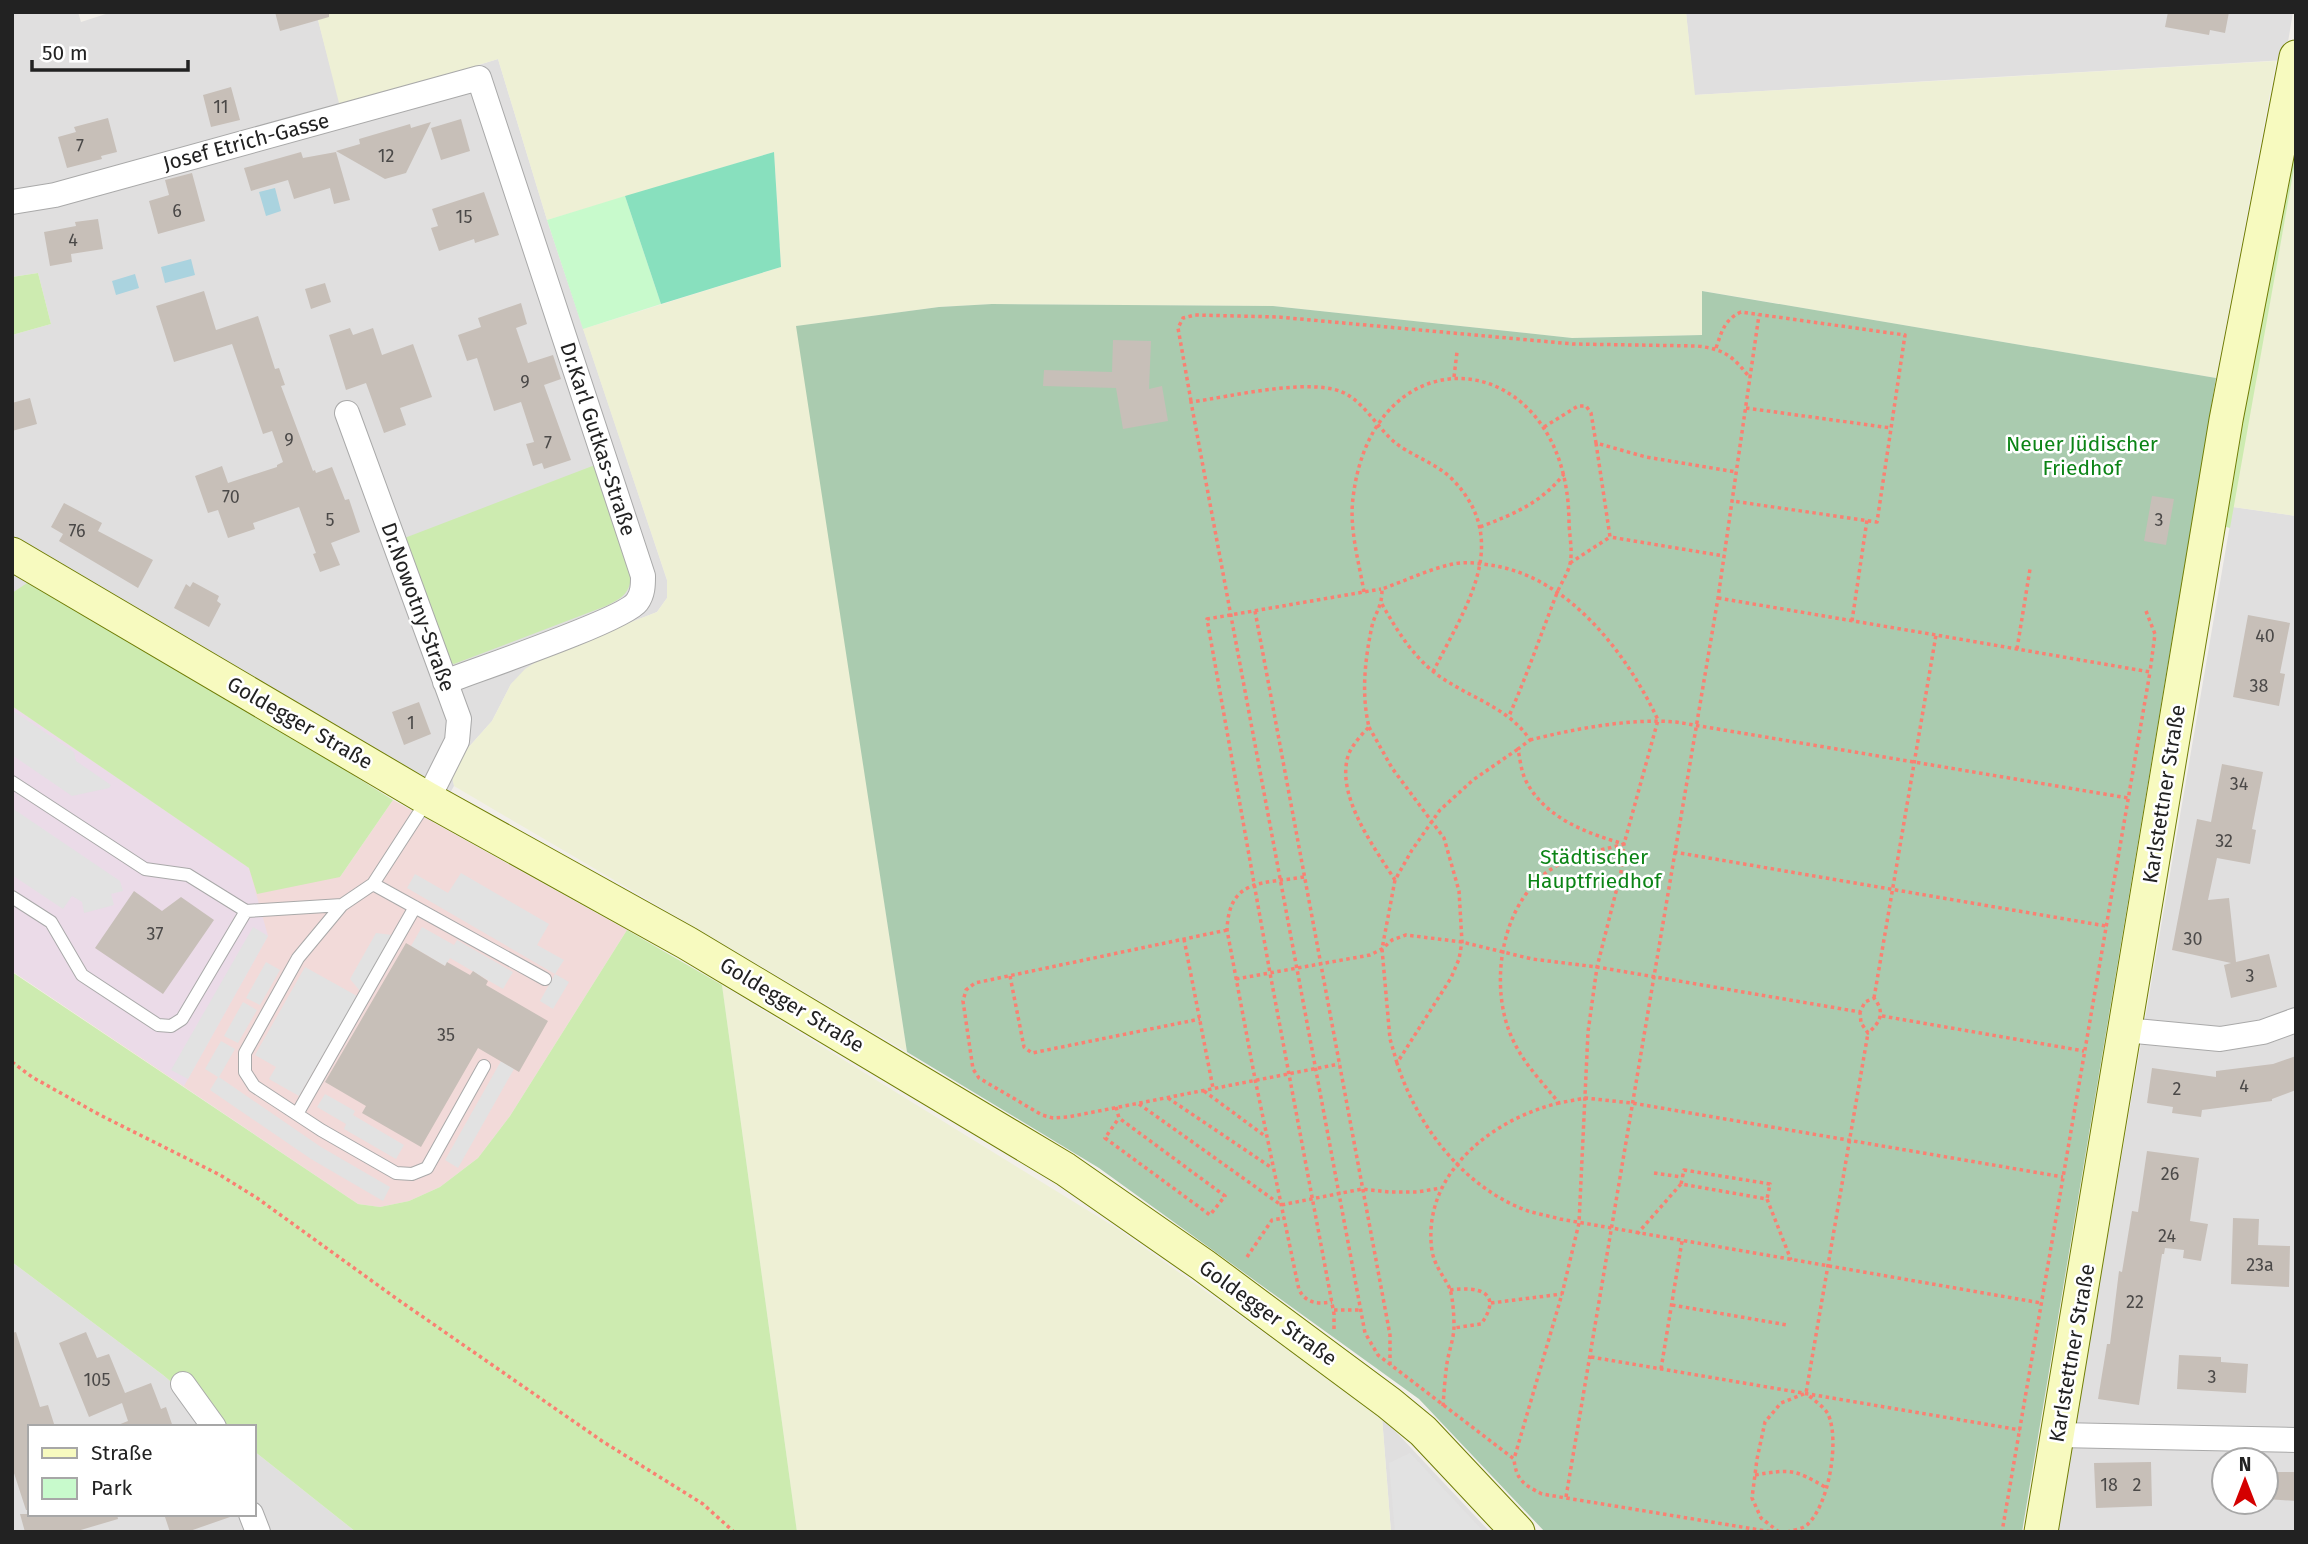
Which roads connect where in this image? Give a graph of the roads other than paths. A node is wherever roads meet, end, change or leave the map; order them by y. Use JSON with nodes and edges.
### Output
{"nodes":[{"id":1,"x":2296,"y":57,"type":"edge"},
{"id":2,"x":479,"y":78,"type":"joint"},
{"id":3,"x":12,"y":202,"type":"edge"},
{"id":4,"x":347,"y":413,"type":"dead end"},
{"id":5,"x":18,"y":566,"type":"edge"},
{"id":6,"x":445,"y":682,"type":"junction"},
{"id":7,"x":12,"y":782,"type":"edge"},
{"id":8,"x":428,"y":799,"type":"junction"},
{"id":9,"x":373,"y":884,"type":"junction"},
{"id":10,"x":12,"y":897,"type":"edge"},
{"id":11,"x":342,"y":905,"type":"junction"},
{"id":12,"x":415,"y":907,"type":"junction"},
{"id":13,"x":246,"y":911,"type":"junction"},
{"id":14,"x":545,"y":979,"type":"dead end"},
{"id":15,"x":2296,"y":1020,"type":"edge"},
{"id":16,"x":2125,"y":1030,"type":"junction"},
{"id":17,"x":484,"y":1066,"type":"dead end"},
{"id":18,"x":297,"y":1114,"type":"junction"},
{"id":19,"x":183,"y":1384,"type":"dead end"},
{"id":20,"x":213,"y":1425,"type":"edge"},
{"id":21,"x":2058,"y":1435,"type":"junction"},
{"id":22,"x":2296,"y":1440,"type":"edge"},
{"id":23,"x":1518,"y":1532,"type":"edge"},
{"id":24,"x":2041,"y":1532,"type":"edge"}],
"edges":[{"from":1,"to":16,"type":"street","name":"Karlstettner Straße"},
{"from":2,"to":3,"type":"street","name":"Josef Etrich-Gasse"},
{"from":2,"to":6,"type":"street","name":"Dr.Karl Gutkas-Straße"},
{"from":4,"to":6,"type":"street","name":"Dr.Nowotny-Straße"},
{"from":5,"to":8,"type":"street","name":"Goldegger Straße"},
{"from":6,"to":8,"type":"street","name":"Dr.Nowotny-Straße"},
{"from":7,"to":13,"type":"lane"},
{"from":8,"to":9,"type":"lane"},
{"from":8,"to":23,"type":"street","name":"Goldegger Straße"},
{"from":9,"to":11,"type":"lane"},
{"from":9,"to":12,"type":"lane"},
{"from":10,"to":13,"type":"lane"},
{"from":11,"to":13,"type":"lane"},
{"from":11,"to":18,"type":"lane"},
{"from":12,"to":14,"type":"lane"},
{"from":12,"to":18,"type":"lane"},
{"from":15,"to":16,"type":"street"},
{"from":16,"to":21,"type":"street","name":"Karlstettner Straße"},
{"from":17,"to":18,"type":"lane"},
{"from":19,"to":20,"type":"street"},
{"from":21,"to":22,"type":"street"},
{"from":21,"to":24,"type":"street","name":"Karlstettner Straße"}]}
